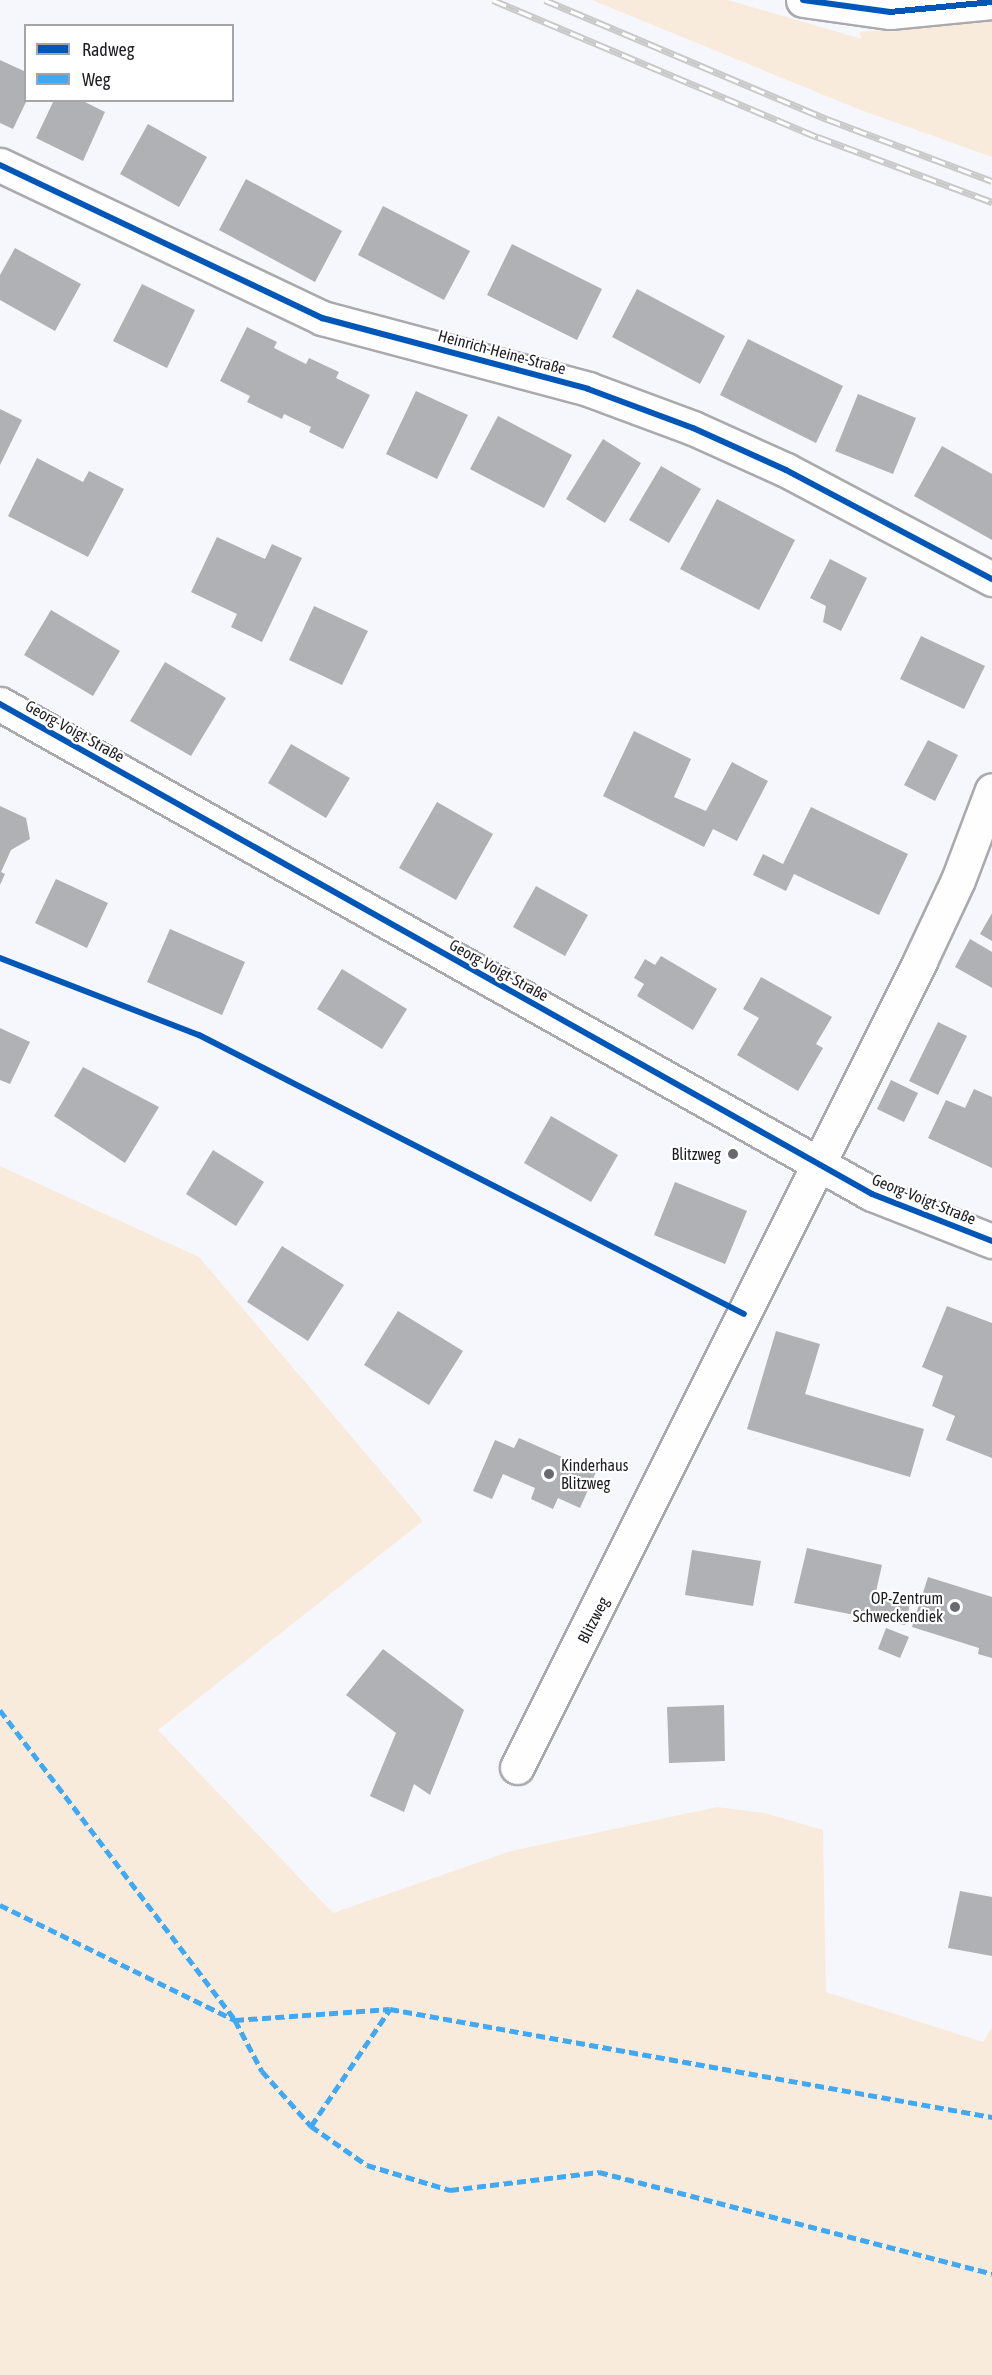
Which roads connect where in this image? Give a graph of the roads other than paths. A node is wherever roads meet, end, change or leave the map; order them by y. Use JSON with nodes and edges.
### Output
{"nodes":[{"id":1,"x":803,"y":0,"type":"edge"},
{"id":2,"x":992,"y":2,"type":"edge"},
{"id":3,"x":0,"y":165,"type":"edge"},
{"id":4,"x":992,"y":579,"type":"edge"},
{"id":5,"x":0,"y":704,"type":"edge"},
{"id":6,"x":992,"y":790,"type":"edge"},
{"id":7,"x":817,"y":1164,"type":"junction"},
{"id":8,"x":992,"y":1241,"type":"edge"},
{"id":9,"x":517,"y":1767,"type":"dead end"}],
"edges":[{"from":1,"to":2,"type":"street"},
{"from":3,"to":4,"type":"street","name":"Heinrich-Heine-Straße"},
{"from":5,"to":7,"type":"street","name":"Georg-Voigt-Straße"},
{"from":6,"to":7,"type":"street","name":"Blitzweg"},
{"from":7,"to":8,"type":"street","name":"Georg-Voigt-Straße"},
{"from":7,"to":9,"type":"street","name":"Blitzweg"}]}
